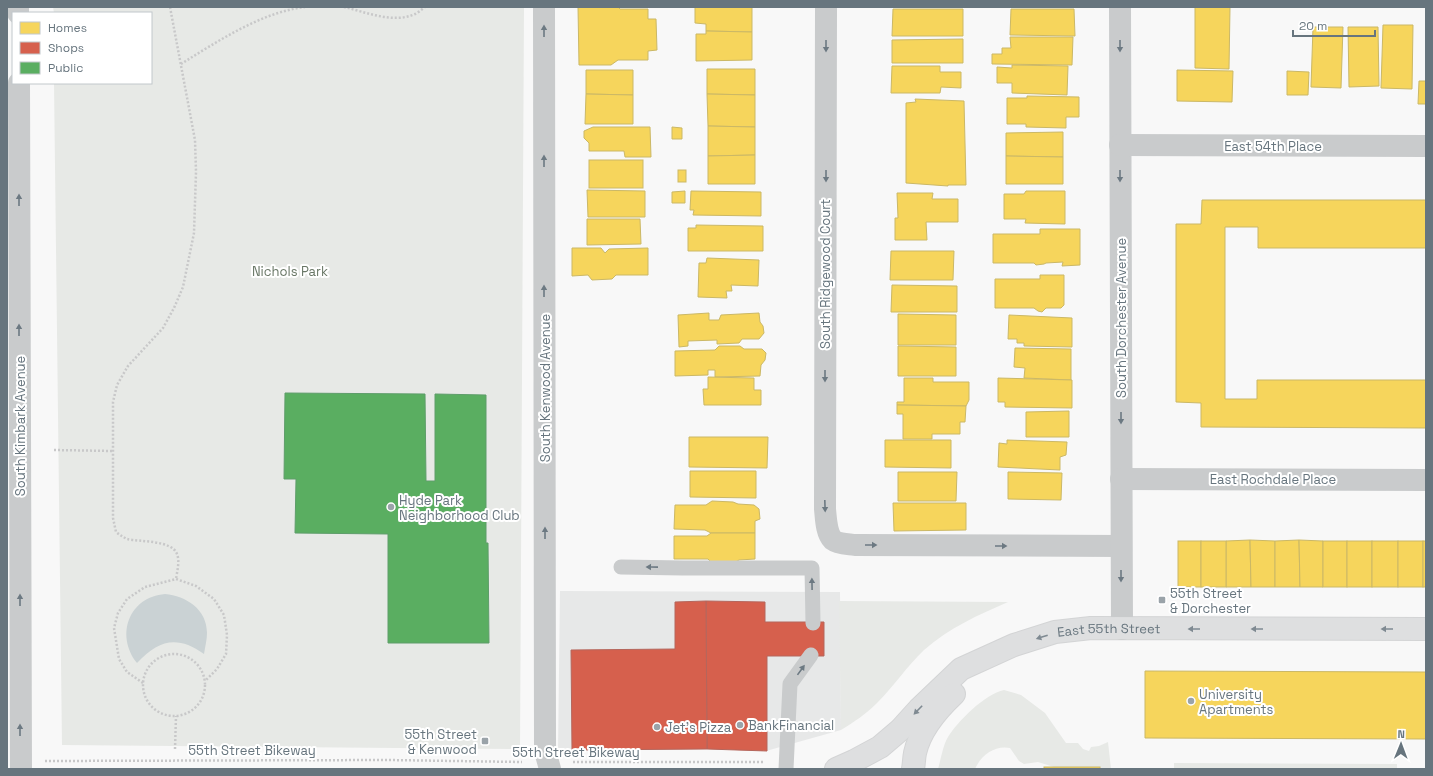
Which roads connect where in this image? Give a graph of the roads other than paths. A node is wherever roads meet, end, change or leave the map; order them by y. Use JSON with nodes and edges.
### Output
{"nodes":[{"id":1,"x":544,"y":7,"type":"edge"},
{"id":2,"x":826,"y":7,"type":"edge"},
{"id":3,"x":1120,"y":7,"type":"edge"},
{"id":4,"x":19,"y":84,"type":"edge"},
{"id":5,"x":1120,"y":145,"type":"junction"},
{"id":6,"x":1426,"y":146,"type":"edge"},
{"id":7,"x":13,"y":290,"type":"edge"},
{"id":8,"x":1121,"y":479,"type":"junction"},
{"id":9,"x":1426,"y":480,"type":"edge"},
{"id":10,"x":1121,"y":546,"type":"junction"},
{"id":11,"x":621,"y":567,"type":"dead end"},
{"id":12,"x":813,"y":623,"type":"dead end"},
{"id":13,"x":1122,"y":629,"type":"junction"},
{"id":14,"x":1426,"y":629,"type":"edge"},
{"id":15,"x":811,"y":655,"type":"dead end"},
{"id":16,"x":980,"y":660,"type":"junction"},
{"id":17,"x":786,"y":764,"type":"edge"},
{"id":18,"x":21,"y":765,"type":"edge"},
{"id":19,"x":549,"y":766,"type":"edge"},
{"id":20,"x":836,"y":769,"type":"edge"},
{"id":21,"x":913,"y":769,"type":"edge"}],
"edges":[{"from":19,"to":1,"type":"street","name":"South Kenwood Avenue","one_way":true},
{"from":2,"to":10,"type":"street","name":"South Ridgewood Court","one_way":true},
{"from":3,"to":5,"type":"street","name":"South Dorchester Avenue","one_way":true},
{"from":7,"to":4,"type":"street","name":"South Kimbark Avenue","one_way":true},
{"from":5,"to":6,"type":"street","name":"East 54th Place"},
{"from":5,"to":8,"type":"street","name":"South Dorchester Avenue","one_way":true},
{"from":18,"to":7,"type":"street","name":"South Kimbark Avenue","one_way":true},
{"from":8,"to":9,"type":"street","name":"East Rochdale Place"},
{"from":8,"to":10,"type":"street","name":"South Dorchester Avenue"},
{"from":10,"to":13,"type":"street","name":"South Dorchester Avenue","one_way":true},
{"from":12,"to":11,"type":"lane","one_way":true},
{"from":14,"to":13,"type":"street","name":"East 55th Street","one_way":true},
{"from":13,"to":16,"type":"street","name":"East 55th Street","one_way":true},
{"from":17,"to":15,"type":"lane","one_way":true},
{"from":16,"to":20,"type":"street","name":"East 55th Street","one_way":true},
{"from":16,"to":21,"type":"street"}]}
